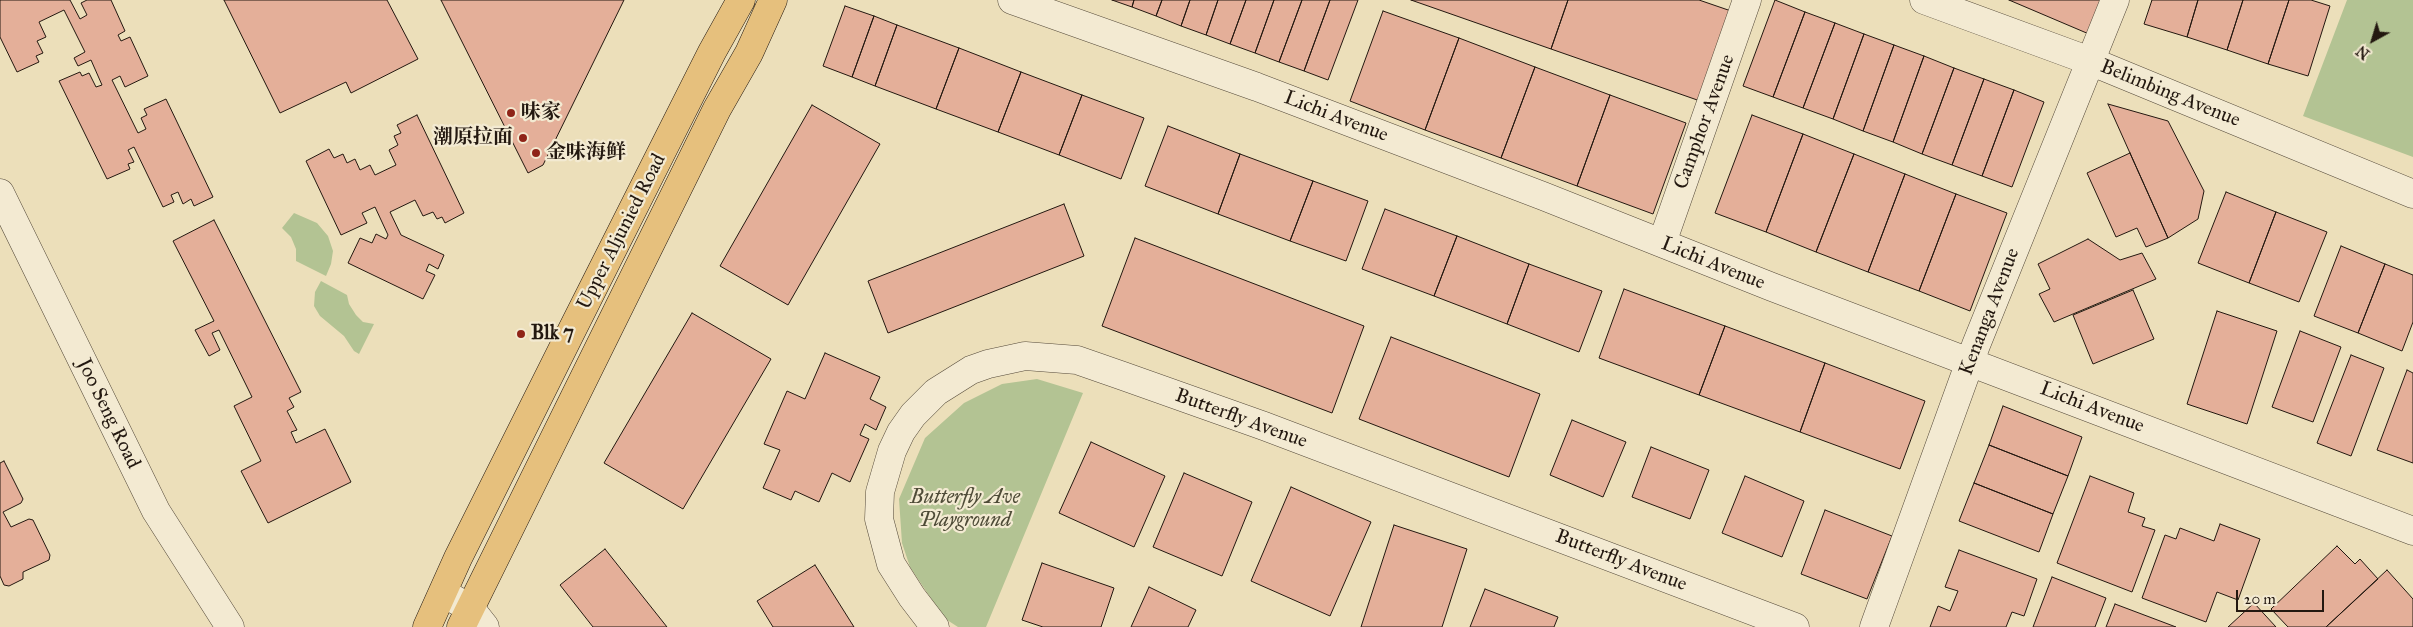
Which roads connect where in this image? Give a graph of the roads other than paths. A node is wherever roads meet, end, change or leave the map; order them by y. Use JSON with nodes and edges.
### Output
{"nodes":[{"id":1,"x":741,"y":0,"type":"edge"},
{"id":2,"x":773,"y":0,"type":"edge"},
{"id":3,"x":1012,"y":0,"type":"edge"},
{"id":4,"x":1747,"y":0,"type":"edge"},
{"id":5,"x":1924,"y":0,"type":"edge"},
{"id":6,"x":2115,"y":0,"type":"edge"},
{"id":7,"x":2090,"y":62,"type":"junction"},
{"id":8,"x":0,"y":193,"type":"edge"},
{"id":9,"x":2413,"y":194,"type":"edge"},
{"id":10,"x":1662,"y":243,"type":"junction"},
{"id":11,"x":1970,"y":361,"type":"junction"},
{"id":12,"x":2413,"y":531,"type":"edge"},
{"id":13,"x":443,"y":593,"type":"junction"},
{"id":14,"x":472,"y":621,"type":"edge"},
{"id":15,"x":230,"y":627,"type":"edge"},
{"id":16,"x":427,"y":627,"type":"edge"},
{"id":17,"x":935,"y":627,"type":"edge"},
{"id":18,"x":1796,"y":627,"type":"edge"},
{"id":19,"x":1874,"y":627,"type":"edge"}],
"edges":[{"from":1,"to":13,"type":"main road","name":"Upper Aljunied Road"},
{"from":2,"to":14,"type":"main road","name":"Upper Aljunied Road"},
{"from":3,"to":10,"type":"street","name":"Lichi Avenue"},
{"from":4,"to":10,"type":"street","name":"Camphor Avenue"},
{"from":5,"to":7,"type":"street","name":"Belimbing Avenue"},
{"from":6,"to":7,"type":"street","name":"Kenanga Avenue"},
{"from":7,"to":9,"type":"street","name":"Belimbing Avenue"},
{"from":7,"to":11,"type":"street","name":"Kenanga Avenue"},
{"from":8,"to":15,"type":"street","name":"Joo Seng Road"},
{"from":10,"to":11,"type":"street","name":"Lichi Avenue"},
{"from":11,"to":12,"type":"street","name":"Lichi Avenue"},
{"from":11,"to":19,"type":"street","name":"Kenanga Avenue"},
{"from":13,"to":14,"type":"street"},
{"from":13,"to":16,"type":"main road","name":"Upper Aljunied Road"},
{"from":17,"to":18,"type":"street","name":"Butterfly Avenue"}]}
